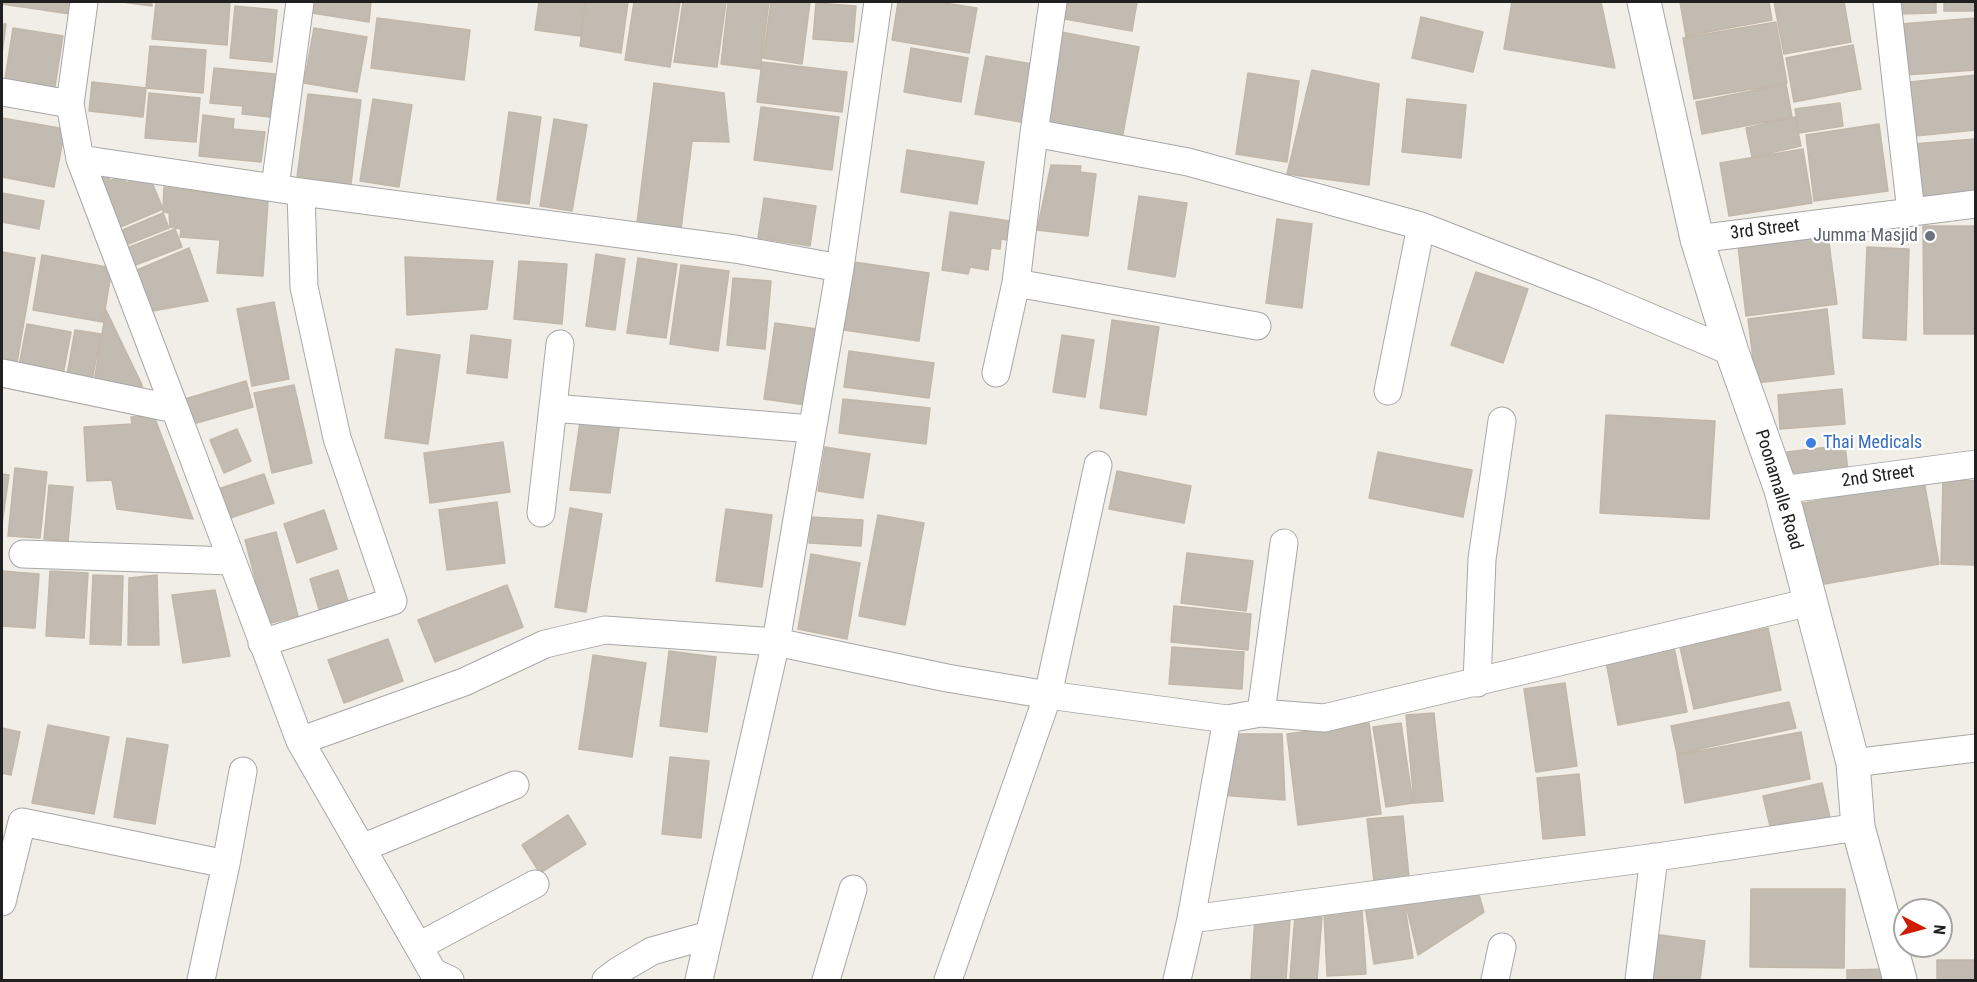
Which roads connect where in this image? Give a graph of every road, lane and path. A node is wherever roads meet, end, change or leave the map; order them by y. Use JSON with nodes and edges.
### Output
{"nodes":[{"id":1,"x":84,"y":2,"type":"edge"},
{"id":2,"x":300,"y":2,"type":"edge"},
{"id":3,"x":878,"y":2,"type":"edge"},
{"id":4,"x":1053,"y":2,"type":"edge"},
{"id":5,"x":1644,"y":2,"type":"edge"},
{"id":6,"x":1887,"y":2,"type":"edge"},
{"id":7,"x":2,"y":92,"type":"edge"},
{"id":8,"x":70,"y":104,"type":"junction"},
{"id":9,"x":1034,"y":134,"type":"junction"},
{"id":10,"x":80,"y":159,"type":"junction"},
{"id":11,"x":288,"y":189,"type":"junction"},
{"id":12,"x":1976,"y":204,"type":"edge"},
{"id":13,"x":1911,"y":212,"type":"junction"},
{"id":14,"x":1421,"y":226,"type":"junction"},
{"id":15,"x":1697,"y":239,"type":"junction"},
{"id":16,"x":840,"y":268,"type":"junction"},
{"id":17,"x":1016,"y":283,"type":"junction"},
{"id":18,"x":1257,"y":326,"type":"dead end"},
{"id":19,"x":560,"y":344,"type":"dead end"},
{"id":20,"x":1732,"y":352,"type":"junction"},
{"id":21,"x":2,"y":373,"type":"edge"},
{"id":22,"x":996,"y":373,"type":"dead end"},
{"id":23,"x":1388,"y":390,"type":"dead end"},
{"id":24,"x":553,"y":408,"type":"junction"},
{"id":25,"x":175,"y":409,"type":"junction"},
{"id":26,"x":1502,"y":421,"type":"dead end"},
{"id":27,"x":812,"y":429,"type":"junction"},
{"id":28,"x":1976,"y":464,"type":"edge"},
{"id":29,"x":1098,"y":465,"type":"dead end"},
{"id":30,"x":1782,"y":490,"type":"junction"},
{"id":31,"x":541,"y":513,"type":"dead end"},
{"id":32,"x":1284,"y":543,"type":"dead end"},
{"id":33,"x":23,"y":554,"type":"dead end"},
{"id":34,"x":232,"y":561,"type":"junction"},
{"id":35,"x":1810,"y":602,"type":"junction"},
{"id":36,"x":776,"y":642,"type":"junction"},
{"id":37,"x":262,"y":643,"type":"junction"},
{"id":38,"x":1477,"y":683,"type":"junction"},
{"id":39,"x":1047,"y":695,"type":"junction"},
{"id":40,"x":1260,"y":713,"type":"junction"},
{"id":41,"x":1227,"y":719,"type":"junction"},
{"id":42,"x":300,"y":741,"type":"junction"},
{"id":43,"x":1976,"y":747,"type":"edge"},
{"id":44,"x":1853,"y":763,"type":"junction"},
{"id":45,"x":243,"y":771,"type":"dead end"},
{"id":46,"x":515,"y":785,"type":"dead end"},
{"id":47,"x":1858,"y":827,"type":"junction"},
{"id":48,"x":362,"y":848,"type":"junction"},
{"id":49,"x":1657,"y":857,"type":"junction"},
{"id":50,"x":226,"y":864,"type":"junction"},
{"id":51,"x":535,"y":884,"type":"dead end"},
{"id":52,"x":853,"y":889,"type":"dead end"},
{"id":53,"x":2,"y":903,"type":"edge"},
{"id":54,"x":1191,"y":919,"type":"junction"},
{"id":55,"x":709,"y":935,"type":"junction"},
{"id":56,"x":419,"y":946,"type":"junction"},
{"id":57,"x":1502,"y":946,"type":"dead end"},
{"id":58,"x":437,"y":978,"type":"edge"},
{"id":59,"x":201,"y":981,"type":"edge"},
{"id":60,"x":606,"y":981,"type":"edge"},
{"id":61,"x":699,"y":981,"type":"edge"},
{"id":62,"x":826,"y":981,"type":"edge"},
{"id":63,"x":948,"y":981,"type":"edge"},
{"id":64,"x":1177,"y":981,"type":"edge"},
{"id":65,"x":1496,"y":981,"type":"edge"},
{"id":66,"x":1639,"y":981,"type":"edge"},
{"id":67,"x":1900,"y":981,"type":"edge"}],
"edges":[{"from":1,"to":8,"type":"street"},
{"from":2,"to":11,"type":"street"},
{"from":3,"to":16,"type":"street"},
{"from":4,"to":9,"type":"street"},
{"from":5,"to":15,"type":"street","name":"Poonamalle Road"},
{"from":6,"to":13,"type":"street"},
{"from":7,"to":8,"type":"street"},
{"from":8,"to":10,"type":"street"},
{"from":9,"to":14,"type":"street"},
{"from":9,"to":17,"type":"street"},
{"from":10,"to":11,"type":"street"},
{"from":10,"to":25,"type":"street"},
{"from":11,"to":16,"type":"street"},
{"from":11,"to":37,"type":"street"},
{"from":12,"to":13,"type":"street","name":"3rd Street"},
{"from":13,"to":15,"type":"street","name":"3rd Street"},
{"from":14,"to":20,"type":"street"},
{"from":14,"to":23,"type":"street"},
{"from":15,"to":20,"type":"street","name":"Poonamalle Road"},
{"from":16,"to":27,"type":"street"},
{"from":17,"to":18,"type":"street"},
{"from":17,"to":22,"type":"street"},
{"from":19,"to":24,"type":"street"},
{"from":20,"to":30,"type":"street","name":"Poonamalle Road"},
{"from":21,"to":25,"type":"street"},
{"from":24,"to":27,"type":"street"},
{"from":24,"to":31,"type":"street"},
{"from":25,"to":34,"type":"street"},
{"from":26,"to":38,"type":"street"},
{"from":27,"to":36,"type":"street"},
{"from":28,"to":30,"type":"street","name":"2nd Street"},
{"from":29,"to":39,"type":"street"},
{"from":30,"to":35,"type":"street","name":"Poonamalle Road"},
{"from":32,"to":40,"type":"street"},
{"from":33,"to":34,"type":"street"},
{"from":34,"to":37,"type":"street"},
{"from":35,"to":38,"type":"street"},
{"from":35,"to":44,"type":"street","name":"Poonamalle Road"},
{"from":36,"to":39,"type":"street"},
{"from":36,"to":42,"type":"street"},
{"from":36,"to":55,"type":"street"},
{"from":37,"to":42,"type":"street"},
{"from":38,"to":40,"type":"street"},
{"from":39,"to":41,"type":"street"},
{"from":39,"to":63,"type":"street"},
{"from":40,"to":41,"type":"street"},
{"from":41,"to":54,"type":"street"},
{"from":42,"to":48,"type":"street"},
{"from":43,"to":44,"type":"street"},
{"from":44,"to":47,"type":"street","name":"Poonamalle Road"},
{"from":45,"to":50,"type":"street"},
{"from":46,"to":48,"type":"street"},
{"from":47,"to":49,"type":"street"},
{"from":47,"to":67,"type":"street","name":"Poonamalle Road"},
{"from":48,"to":56,"type":"street"},
{"from":49,"to":54,"type":"street"},
{"from":49,"to":66,"type":"street"},
{"from":50,"to":53,"type":"street"},
{"from":50,"to":59,"type":"street"},
{"from":51,"to":56,"type":"street"},
{"from":52,"to":62,"type":"street"},
{"from":54,"to":64,"type":"street"},
{"from":55,"to":60,"type":"street"},
{"from":55,"to":61,"type":"street"},
{"from":56,"to":58,"type":"street"},
{"from":57,"to":65,"type":"street"}]}
